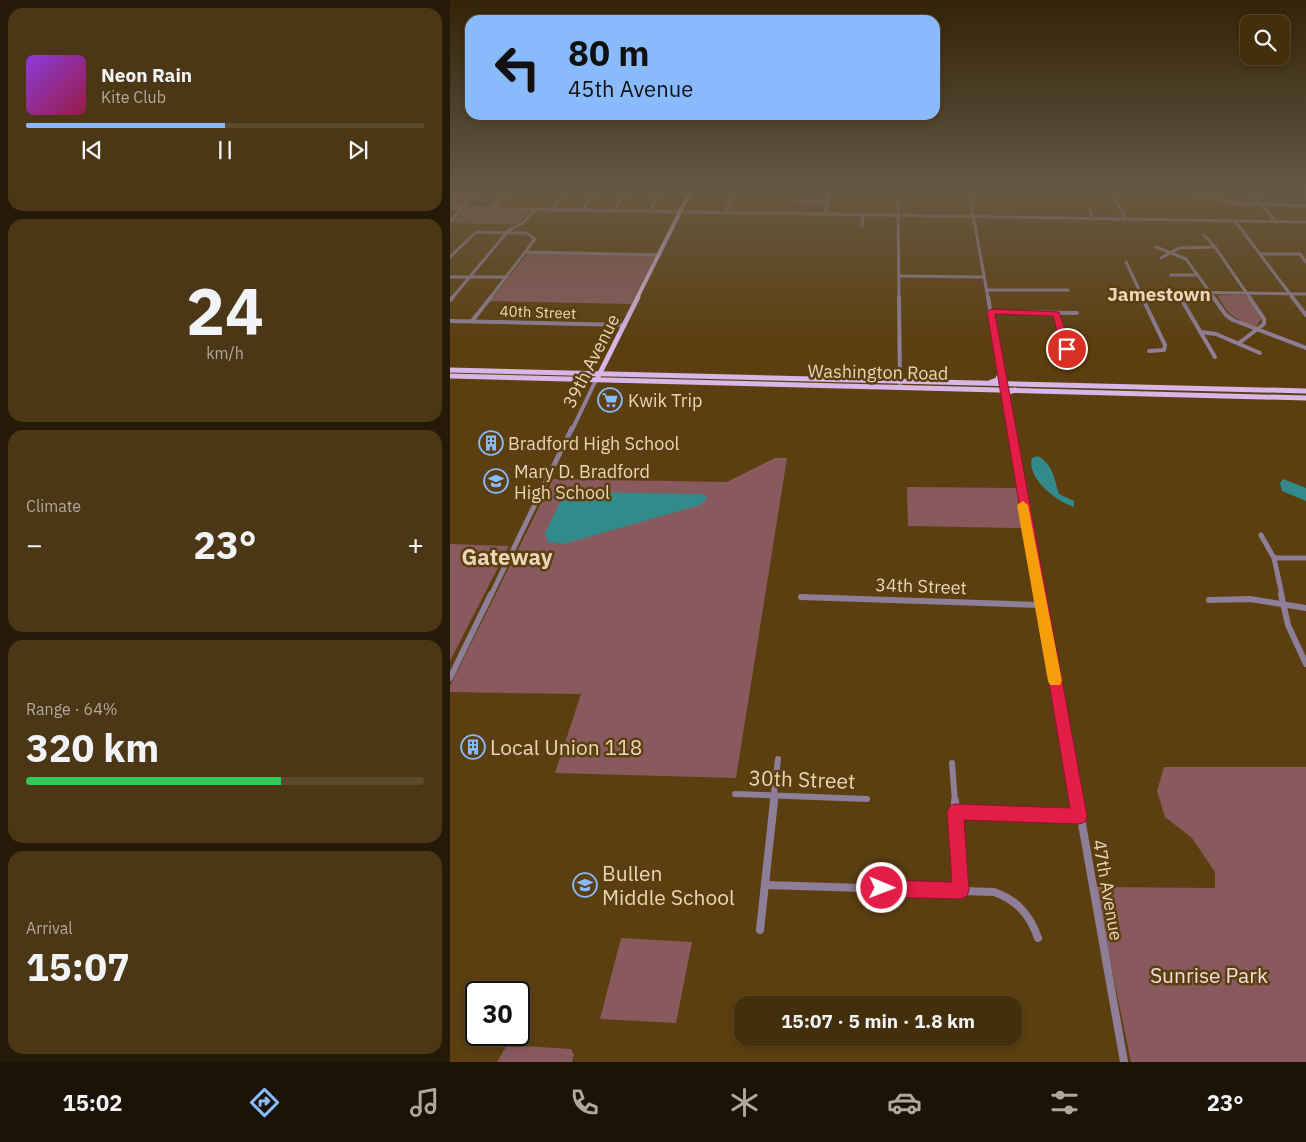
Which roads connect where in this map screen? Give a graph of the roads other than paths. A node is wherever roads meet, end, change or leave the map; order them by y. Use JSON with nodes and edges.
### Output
{"nodes":[{"id":1,"x":465,"y":242,"type":"edge"},
{"id":2,"x":497,"y":242,"type":"edge"},
{"id":3,"x":534,"y":242,"type":"edge"},
{"id":4,"x":667,"y":242,"type":"edge"},
{"id":5,"x":899,"y":242,"type":"edge"},
{"id":6,"x":978,"y":242,"type":"edge"},
{"id":7,"x":1210,"y":242,"type":"edge"},
{"id":8,"x":1251,"y":242,"type":"edge"},
{"id":9,"x":1156,"y":247,"type":"dead end"},
{"id":10,"x":1215,"y":247,"type":"junction"},
{"id":11,"x":526,"y":252,"type":"junction"},
{"id":12,"x":1171,"y":252,"type":"junction"},
{"id":13,"x":1260,"y":254,"type":"junction"},
{"id":14,"x":660,"y":255,"type":"junction"},
{"id":15,"x":450,"y":258,"type":"edge"},
{"id":16,"x":1161,"y":258,"type":"dead end"},
{"id":17,"x":1126,"y":262,"type":"dead end"},
{"id":18,"x":1306,"y":262,"type":"edge"},
{"id":19,"x":1171,"y":275,"type":"dead end"},
{"id":20,"x":1196,"y":275,"type":"junction"},
{"id":21,"x":900,"y":276,"type":"junction"},
{"id":22,"x":450,"y":277,"type":"edge"},
{"id":23,"x":469,"y":277,"type":"junction"},
{"id":24,"x":507,"y":277,"type":"junction"},
{"id":25,"x":983,"y":277,"type":"junction"},
{"id":26,"x":986,"y":290,"type":"junction"},
{"id":27,"x":1068,"y":290,"type":"dead end"},
{"id":28,"x":1121,"y":291,"type":"dead end"},
{"id":29,"x":1140,"y":292,"type":"junction"},
{"id":30,"x":1177,"y":292,"type":"junction"},
{"id":31,"x":1212,"y":293,"type":"junction"},
{"id":32,"x":1247,"y":293,"type":"junction"},
{"id":33,"x":1290,"y":294,"type":"junction"},
{"id":34,"x":1306,"y":294,"type":"edge"},
{"id":35,"x":450,"y":300,"type":"edge"},
{"id":36,"x":991,"y":312,"type":"junction"},
{"id":37,"x":1056,"y":313,"type":"junction"},
{"id":38,"x":1076,"y":313,"type":"dead end"},
{"id":39,"x":1306,"y":315,"type":"edge"},
{"id":40,"x":450,"y":321,"type":"edge"},
{"id":41,"x":472,"y":321,"type":"junction"},
{"id":42,"x":625,"y":325,"type":"junction"},
{"id":43,"x":1257,"y":329,"type":"junction"},
{"id":44,"x":1200,"y":332,"type":"junction"},
{"id":45,"x":1239,"y":343,"type":"junction"},
{"id":46,"x":1306,"y":348,"type":"edge"},
{"id":47,"x":1067,"y":349,"type":"dead end"},
{"id":48,"x":1149,"y":351,"type":"dead end"},
{"id":49,"x":1260,"y":353,"type":"dead end"},
{"id":50,"x":1216,"y":357,"type":"dead end"},
{"id":51,"x":450,"y":370,"type":"edge"},
{"id":52,"x":562,"y":373,"type":"junction"},
{"id":53,"x":1001,"y":373,"type":"junction"},
{"id":54,"x":450,"y":376,"type":"edge"},
{"id":55,"x":598,"y":377,"type":"junction"},
{"id":56,"x":531,"y":378,"type":"junction"},
{"id":57,"x":988,"y":383,"type":"junction"},
{"id":58,"x":900,"y":384,"type":"junction"},
{"id":59,"x":1003,"y":386,"type":"junction"},
{"id":60,"x":1209,"y":389,"type":"junction"},
{"id":61,"x":1017,"y":390,"type":"junction"},
{"id":62,"x":1306,"y":392,"type":"edge"},
{"id":63,"x":1213,"y":396,"type":"junction"},
{"id":64,"x":1306,"y":398,"type":"edge"},
{"id":65,"x":1006,"y":404,"type":"junction"},
{"id":66,"x":1261,"y":534,"type":"dead end"},
{"id":67,"x":1274,"y":558,"type":"junction"},
{"id":68,"x":1306,"y":558,"type":"edge"},
{"id":69,"x":800,"y":597,"type":"dead end"},
{"id":70,"x":1209,"y":600,"type":"dead end"},
{"id":71,"x":1041,"y":604,"type":"junction"},
{"id":72,"x":1283,"y":605,"type":"junction"},
{"id":73,"x":1306,"y":608,"type":"edge"},
{"id":74,"x":1306,"y":664,"type":"edge"},
{"id":75,"x":450,"y":678,"type":"edge"},
{"id":76,"x":778,"y":759,"type":"dead end"},
{"id":77,"x":952,"y":764,"type":"dead end"},
{"id":78,"x":735,"y":794,"type":"dead end"},
{"id":79,"x":775,"y":795,"type":"junction"},
{"id":80,"x":867,"y":798,"type":"dead end"},
{"id":81,"x":955,"y":812,"type":"junction"},
{"id":82,"x":1079,"y":816,"type":"junction"},
{"id":83,"x":765,"y":886,"type":"junction"},
{"id":84,"x":961,"y":890,"type":"junction"},
{"id":85,"x":760,"y":930,"type":"dead end"},
{"id":86,"x":1038,"y":938,"type":"dead end"},
{"id":87,"x":1124,"y":1062,"type":"edge"}],
"edges":[{"from":1,"to":15,"type":"street"},
{"from":2,"to":23,"type":"street"},
{"from":3,"to":11,"type":"street"},
{"from":4,"to":14,"type":"main road","name":"39th Avenue"},
{"from":5,"to":21,"type":"street"},
{"from":6,"to":25,"type":"street","name":"47th Avenue"},
{"from":7,"to":10,"type":"street"},
{"from":8,"to":13,"type":"street"},
{"from":9,"to":12,"type":"street"},
{"from":10,"to":12,"type":"street"},
{"from":10,"to":32,"type":"street"},
{"from":11,"to":14,"type":"street"},
{"from":11,"to":24,"type":"street"},
{"from":12,"to":16,"type":"street"},
{"from":12,"to":20,"type":"street"},
{"from":13,"to":18,"type":"street"},
{"from":13,"to":33,"type":"street"},
{"from":14,"to":42,"type":"main road","name":"39th Avenue"},
{"from":17,"to":29,"type":"street"},
{"from":19,"to":20,"type":"street"},
{"from":20,"to":31,"type":"street"},
{"from":21,"to":25,"type":"street"},
{"from":21,"to":58,"type":"street"},
{"from":22,"to":23,"type":"street"},
{"from":23,"to":24,"type":"street"},
{"from":23,"to":35,"type":"street"},
{"from":24,"to":41,"type":"street"},
{"from":25,"to":26,"type":"street","name":"47th Avenue"},
{"from":26,"to":27,"type":"street"},
{"from":26,"to":36,"type":"street","name":"47th Avenue"},
{"from":28,"to":29,"type":"street"},
{"from":29,"to":30,"type":"street"},
{"from":29,"to":48,"type":"street"},
{"from":30,"to":31,"type":"street"},
{"from":30,"to":44,"type":"street"},
{"from":31,"to":32,"type":"street"},
{"from":31,"to":43,"type":"street"},
{"from":32,"to":33,"type":"street"},
{"from":32,"to":43,"type":"street"},
{"from":33,"to":34,"type":"street"},
{"from":33,"to":39,"type":"street"},
{"from":36,"to":37,"type":"street"},
{"from":36,"to":53,"type":"street","name":"47th Avenue"},
{"from":37,"to":38,"type":"street"},
{"from":37,"to":47,"type":"street"},
{"from":40,"to":41,"type":"street","name":"40th Street"},
{"from":41,"to":42,"type":"street","name":"40th Street"},
{"from":42,"to":55,"type":"main road","name":"39th Avenue"},
{"from":43,"to":45,"type":"street"},
{"from":43,"to":46,"type":"street"},
{"from":44,"to":45,"type":"street"},
{"from":44,"to":50,"type":"street"},
{"from":45,"to":49,"type":"street"},
{"from":51,"to":52,"type":"main road","name":"Washington Road"},
{"from":52,"to":55,"type":"main road","name":"Washington Road"},
{"from":52,"to":56,"type":"main road"},
{"from":53,"to":57,"type":"main road"},
{"from":53,"to":59,"type":"street","name":"47th Avenue"},
{"from":54,"to":56,"type":"main road","name":"Washington Road"},
{"from":55,"to":56,"type":"main road","name":"Washington Road"},
{"from":55,"to":58,"type":"main road","name":"Washington Road"},
{"from":55,"to":75,"type":"street","name":"39th Avenue"},
{"from":57,"to":58,"type":"main road","name":"Washington Road"},
{"from":57,"to":59,"type":"main road","name":"Washington Road"},
{"from":58,"to":59,"type":"main road","name":"Washington Road"},
{"from":59,"to":60,"type":"main road","name":"Washington Road"},
{"from":59,"to":61,"type":"main road","name":"Washington Road"},
{"from":59,"to":65,"type":"street","name":"47th Avenue"},
{"from":60,"to":62,"type":"main road","name":"Washington Road"},
{"from":60,"to":63,"type":"main road"},
{"from":61,"to":63,"type":"main road","name":"Washington Road"},
{"from":61,"to":65,"type":"main road"},
{"from":63,"to":64,"type":"main road","name":"Washington Road"},
{"from":65,"to":71,"type":"street","name":"47th Avenue"},
{"from":66,"to":67,"type":"street"},
{"from":67,"to":68,"type":"street"},
{"from":67,"to":72,"type":"street"},
{"from":69,"to":71,"type":"street","name":"34th Street"},
{"from":70,"to":72,"type":"street"},
{"from":71,"to":82,"type":"street","name":"47th Avenue"},
{"from":72,"to":73,"type":"street"},
{"from":72,"to":74,"type":"street"},
{"from":76,"to":79,"type":"street"},
{"from":77,"to":81,"type":"street"},
{"from":78,"to":79,"type":"street","name":"30th Street"},
{"from":79,"to":80,"type":"street","name":"30th Street"},
{"from":79,"to":83,"type":"street"},
{"from":81,"to":82,"type":"street"},
{"from":81,"to":84,"type":"street"},
{"from":82,"to":87,"type":"street","name":"47th Avenue"},
{"from":83,"to":84,"type":"street"},
{"from":83,"to":85,"type":"street"},
{"from":84,"to":86,"type":"street"}]}
